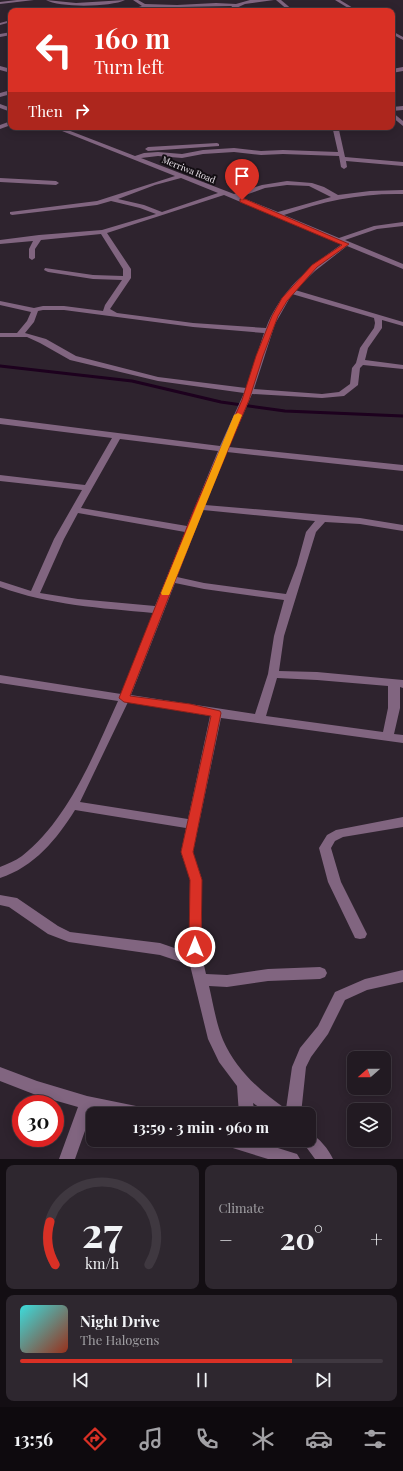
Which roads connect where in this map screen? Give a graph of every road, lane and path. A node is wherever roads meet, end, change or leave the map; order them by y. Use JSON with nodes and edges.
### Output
{"nodes":[{"id":1,"x":32,"y":0,"type":"edge"},
{"id":2,"x":48,"y":0,"type":"edge"},
{"id":3,"x":123,"y":0,"type":"edge"},
{"id":4,"x":131,"y":0,"type":"edge"},
{"id":5,"x":135,"y":0,"type":"edge"},
{"id":6,"x":272,"y":0,"type":"edge"},
{"id":7,"x":278,"y":0,"type":"edge"},
{"id":8,"x":337,"y":0,"type":"edge"},
{"id":9,"x":113,"y":1,"type":"edge"},
{"id":10,"x":0,"y":3,"type":"edge"},
{"id":11,"x":235,"y":5,"type":"junction"},
{"id":12,"x":146,"y":6,"type":"junction"},
{"id":13,"x":177,"y":6,"type":"joint"},
{"id":14,"x":138,"y":8,"type":"edge"},
{"id":15,"x":150,"y":8,"type":"edge"},
{"id":16,"x":232,"y":8,"type":"edge"},
{"id":17,"x":288,"y":8,"type":"edge"},
{"id":18,"x":351,"y":8,"type":"edge"},
{"id":19,"x":395,"y":117,"type":"edge"},
{"id":20,"x":403,"y":124,"type":"edge"},
{"id":21,"x":63,"y":130,"type":"edge"},
{"id":22,"x":336,"y":130,"type":"edge"},
{"id":23,"x":234,"y":150,"type":"junction"},
{"id":24,"x":126,"y":154,"type":"junction"},
{"id":25,"x":341,"y":157,"type":"junction"},
{"id":26,"x":136,"y":158,"type":"junction"},
{"id":27,"x":403,"y":164,"type":"edge"},
{"id":28,"x":344,"y":167,"type":"dead end"},
{"id":29,"x":182,"y":176,"type":"junction"},
{"id":30,"x":0,"y":180,"type":"edge"},
{"id":31,"x":56,"y":183,"type":"dead end"},
{"id":32,"x":403,"y":192,"type":"edge"},
{"id":33,"x":224,"y":194,"type":"junction"},
{"id":34,"x":233,"y":197,"type":"junction"},
{"id":35,"x":336,"y":198,"type":"junction"},
{"id":36,"x":111,"y":200,"type":"junction"},
{"id":37,"x":12,"y":213,"type":"dead end"},
{"id":38,"x":162,"y":214,"type":"junction"},
{"id":39,"x":276,"y":215,"type":"junction"},
{"id":40,"x":403,"y":224,"type":"edge"},
{"id":41,"x":103,"y":232,"type":"junction"},
{"id":42,"x":39,"y":237,"type":"junction"},
{"id":43,"x":337,"y":241,"type":"junction"},
{"id":44,"x":0,"y":242,"type":"edge"},
{"id":45,"x":346,"y":244,"type":"junction"},
{"id":46,"x":32,"y":258,"type":"dead end"},
{"id":47,"x":403,"y":267,"type":"edge"},
{"id":48,"x":48,"y":270,"type":"dead end"},
{"id":49,"x":127,"y":278,"type":"junction"},
{"id":50,"x":291,"y":291,"type":"junction"},
{"id":51,"x":0,"y":303,"type":"edge"},
{"id":52,"x":34,"y":310,"type":"junction"},
{"id":53,"x":114,"y":314,"type":"junction"},
{"id":54,"x":377,"y":316,"type":"junction"},
{"id":55,"x":403,"y":324,"type":"edge"},
{"id":56,"x":269,"y":331,"type":"junction"},
{"id":57,"x":20,"y":334,"type":"junction"},
{"id":58,"x":0,"y":335,"type":"edge"},
{"id":59,"x":360,"y":362,"type":"junction"},
{"id":60,"x":403,"y":367,"type":"edge"},
{"id":61,"x":249,"y":391,"type":"junction"},
{"id":62,"x":0,"y":421,"type":"edge"},
{"id":63,"x":118,"y":435,"type":"junction"},
{"id":64,"x":225,"y":448,"type":"junction"},
{"id":65,"x":403,"y":468,"type":"edge"},
{"id":66,"x":0,"y":478,"type":"edge"},
{"id":67,"x":88,"y":488,"type":"junction"},
{"id":68,"x":200,"y":507,"type":"junction"},
{"id":69,"x":76,"y":510,"type":"junction"},
{"id":70,"x":301,"y":517,"type":"junction"},
{"id":71,"x":323,"y":519,"type":"junction"},
{"id":72,"x":403,"y":528,"type":"edge"},
{"id":73,"x":191,"y":530,"type":"junction"},
{"id":74,"x":311,"y":532,"type":"junction"},
{"id":75,"x":171,"y":579,"type":"junction"},
{"id":76,"x":0,"y":584,"type":"edge"},
{"id":77,"x":34,"y":594,"type":"junction"},
{"id":78,"x":290,"y":598,"type":"junction"},
{"id":79,"x":158,"y":610,"type":"junction"},
{"id":80,"x":274,"y":674,"type":"junction"},
{"id":81,"x":0,"y":679,"type":"edge"},
{"id":82,"x":398,"y":684,"type":"edge"},
{"id":83,"x":124,"y":698,"type":"junction"},
{"id":84,"x":216,"y":713,"type":"junction"},
{"id":85,"x":259,"y":720,"type":"junction"},
{"id":86,"x":388,"y":737,"type":"junction"},
{"id":87,"x":403,"y":739,"type":"edge"},
{"id":88,"x":73,"y":805,"type":"junction"},
{"id":89,"x":403,"y":822,"type":"edge"},
{"id":90,"x":193,"y":825,"type":"junction"},
{"id":91,"x":0,"y":873,"type":"edge"},
{"id":92,"x":0,"y":900,"type":"edge"},
{"id":93,"x":360,"y":934,"type":"dead end"},
{"id":94,"x":196,"y":961,"type":"junction"},
{"id":95,"x":320,"y":973,"type":"dead end"},
{"id":96,"x":403,"y":976,"type":"edge"},
{"id":97,"x":200,"y":980,"type":"junction"},
{"id":98,"x":0,"y":1074,"type":"edge"},
{"id":99,"x":244,"y":1084,"type":"junction"},
{"id":100,"x":87,"y":1103,"type":"junction"},
{"id":101,"x":107,"y":1107,"type":"edge"},
{"id":102,"x":246,"y":1107,"type":"edge"},
{"id":103,"x":271,"y":1107,"type":"edge"},
{"id":104,"x":294,"y":1107,"type":"edge"},
{"id":105,"x":261,"y":1147,"type":"edge"},
{"id":106,"x":315,"y":1147,"type":"edge"},
{"id":107,"x":66,"y":1159,"type":"edge"},
{"id":108,"x":292,"y":1159,"type":"edge"},
{"id":109,"x":325,"y":1159,"type":"edge"}],
"edges":[{"from":1,"to":10,"type":"street"},
{"from":2,"to":9,"type":"street"},
{"from":3,"to":9,"type":"street"},
{"from":4,"to":5,"type":"street"},
{"from":5,"to":12,"type":"street"},
{"from":6,"to":11,"type":"street"},
{"from":7,"to":17,"type":"street"},
{"from":8,"to":18,"type":"street"},
{"from":11,"to":13,"type":"street"},
{"from":11,"to":16,"type":"street"},
{"from":12,"to":13,"type":"street"},
{"from":12,"to":14,"type":"street"},
{"from":12,"to":15,"type":"street"},
{"from":19,"to":20,"type":"street"},
{"from":21,"to":24,"type":"street","name":"Merriwa Road"},
{"from":22,"to":25,"type":"street"},
{"from":23,"to":24,"type":"street"},
{"from":23,"to":25,"type":"street"},
{"from":23,"to":26,"type":"street"},
{"from":24,"to":26,"type":"street","name":"Merriwa Road"},
{"from":25,"to":27,"type":"street"},
{"from":25,"to":28,"type":"street"},
{"from":26,"to":29,"type":"street","name":"Merriwa Road"},
{"from":29,"to":33,"type":"street","name":"Merriwa Road"},
{"from":29,"to":36,"type":"street"},
{"from":30,"to":31,"type":"street"},
{"from":32,"to":35,"type":"street"},
{"from":33,"to":34,"type":"street","name":"Merriwa Road"},
{"from":33,"to":38,"type":"street"},
{"from":34,"to":35,"type":"street"},
{"from":34,"to":39,"type":"street","name":"Merriwa Road"},
{"from":35,"to":39,"type":"street"},
{"from":36,"to":37,"type":"street"},
{"from":36,"to":38,"type":"street"},
{"from":38,"to":41,"type":"street"},
{"from":39,"to":43,"type":"street","name":"Merriwa Road"},
{"from":40,"to":43,"type":"street"},
{"from":41,"to":42,"type":"street"},
{"from":41,"to":49,"type":"street"},
{"from":42,"to":44,"type":"street"},
{"from":42,"to":46,"type":"street"},
{"from":43,"to":45,"type":"street","name":"Merriwa Road"},
{"from":45,"to":47,"type":"street","name":"Merriwa Road"},
{"from":45,"to":50,"type":"street"},
{"from":48,"to":49,"type":"street"},
{"from":49,"to":53,"type":"street"},
{"from":50,"to":54,"type":"street"},
{"from":50,"to":56,"type":"street"},
{"from":51,"to":52,"type":"street"},
{"from":52,"to":53,"type":"street"},
{"from":52,"to":57,"type":"street"},
{"from":53,"to":56,"type":"street"},
{"from":54,"to":55,"type":"street"},
{"from":54,"to":59,"type":"street"},
{"from":56,"to":61,"type":"street"},
{"from":57,"to":58,"type":"street"},
{"from":57,"to":61,"type":"street"},
{"from":59,"to":60,"type":"street"},
{"from":59,"to":61,"type":"street"},
{"from":61,"to":64,"type":"street"},
{"from":62,"to":63,"type":"street"},
{"from":63,"to":64,"type":"street"},
{"from":63,"to":67,"type":"street"},
{"from":64,"to":65,"type":"street"},
{"from":64,"to":68,"type":"street"},
{"from":66,"to":67,"type":"street"},
{"from":67,"to":69,"type":"street"},
{"from":68,"to":70,"type":"street"},
{"from":68,"to":73,"type":"street"},
{"from":69,"to":73,"type":"street"},
{"from":69,"to":77,"type":"street"},
{"from":70,"to":71,"type":"street"},
{"from":70,"to":74,"type":"street"},
{"from":71,"to":72,"type":"street"},
{"from":71,"to":74,"type":"street"},
{"from":73,"to":75,"type":"street"},
{"from":74,"to":78,"type":"street"},
{"from":75,"to":78,"type":"street"},
{"from":75,"to":79,"type":"street"},
{"from":76,"to":77,"type":"street"},
{"from":77,"to":79,"type":"street"},
{"from":78,"to":80,"type":"street"},
{"from":79,"to":83,"type":"street"},
{"from":80,"to":82,"type":"street"},
{"from":80,"to":85,"type":"street"},
{"from":81,"to":83,"type":"street"},
{"from":82,"to":86,"type":"street"},
{"from":83,"to":84,"type":"street"},
{"from":83,"to":88,"type":"street"},
{"from":84,"to":85,"type":"street"},
{"from":84,"to":90,"type":"street"},
{"from":85,"to":86,"type":"street"},
{"from":86,"to":87,"type":"street"},
{"from":88,"to":90,"type":"street"},
{"from":88,"to":91,"type":"street"},
{"from":89,"to":93,"type":"street"},
{"from":90,"to":94,"type":"street"},
{"from":92,"to":94,"type":"street"},
{"from":94,"to":97,"type":"street"},
{"from":95,"to":97,"type":"street"},
{"from":96,"to":104,"type":"street"},
{"from":97,"to":99,"type":"street"},
{"from":98,"to":100,"type":"street"},
{"from":99,"to":102,"type":"street"},
{"from":99,"to":103,"type":"street"},
{"from":100,"to":101,"type":"street"},
{"from":100,"to":107,"type":"street"},
{"from":105,"to":108,"type":"street"},
{"from":106,"to":109,"type":"street"}]}
